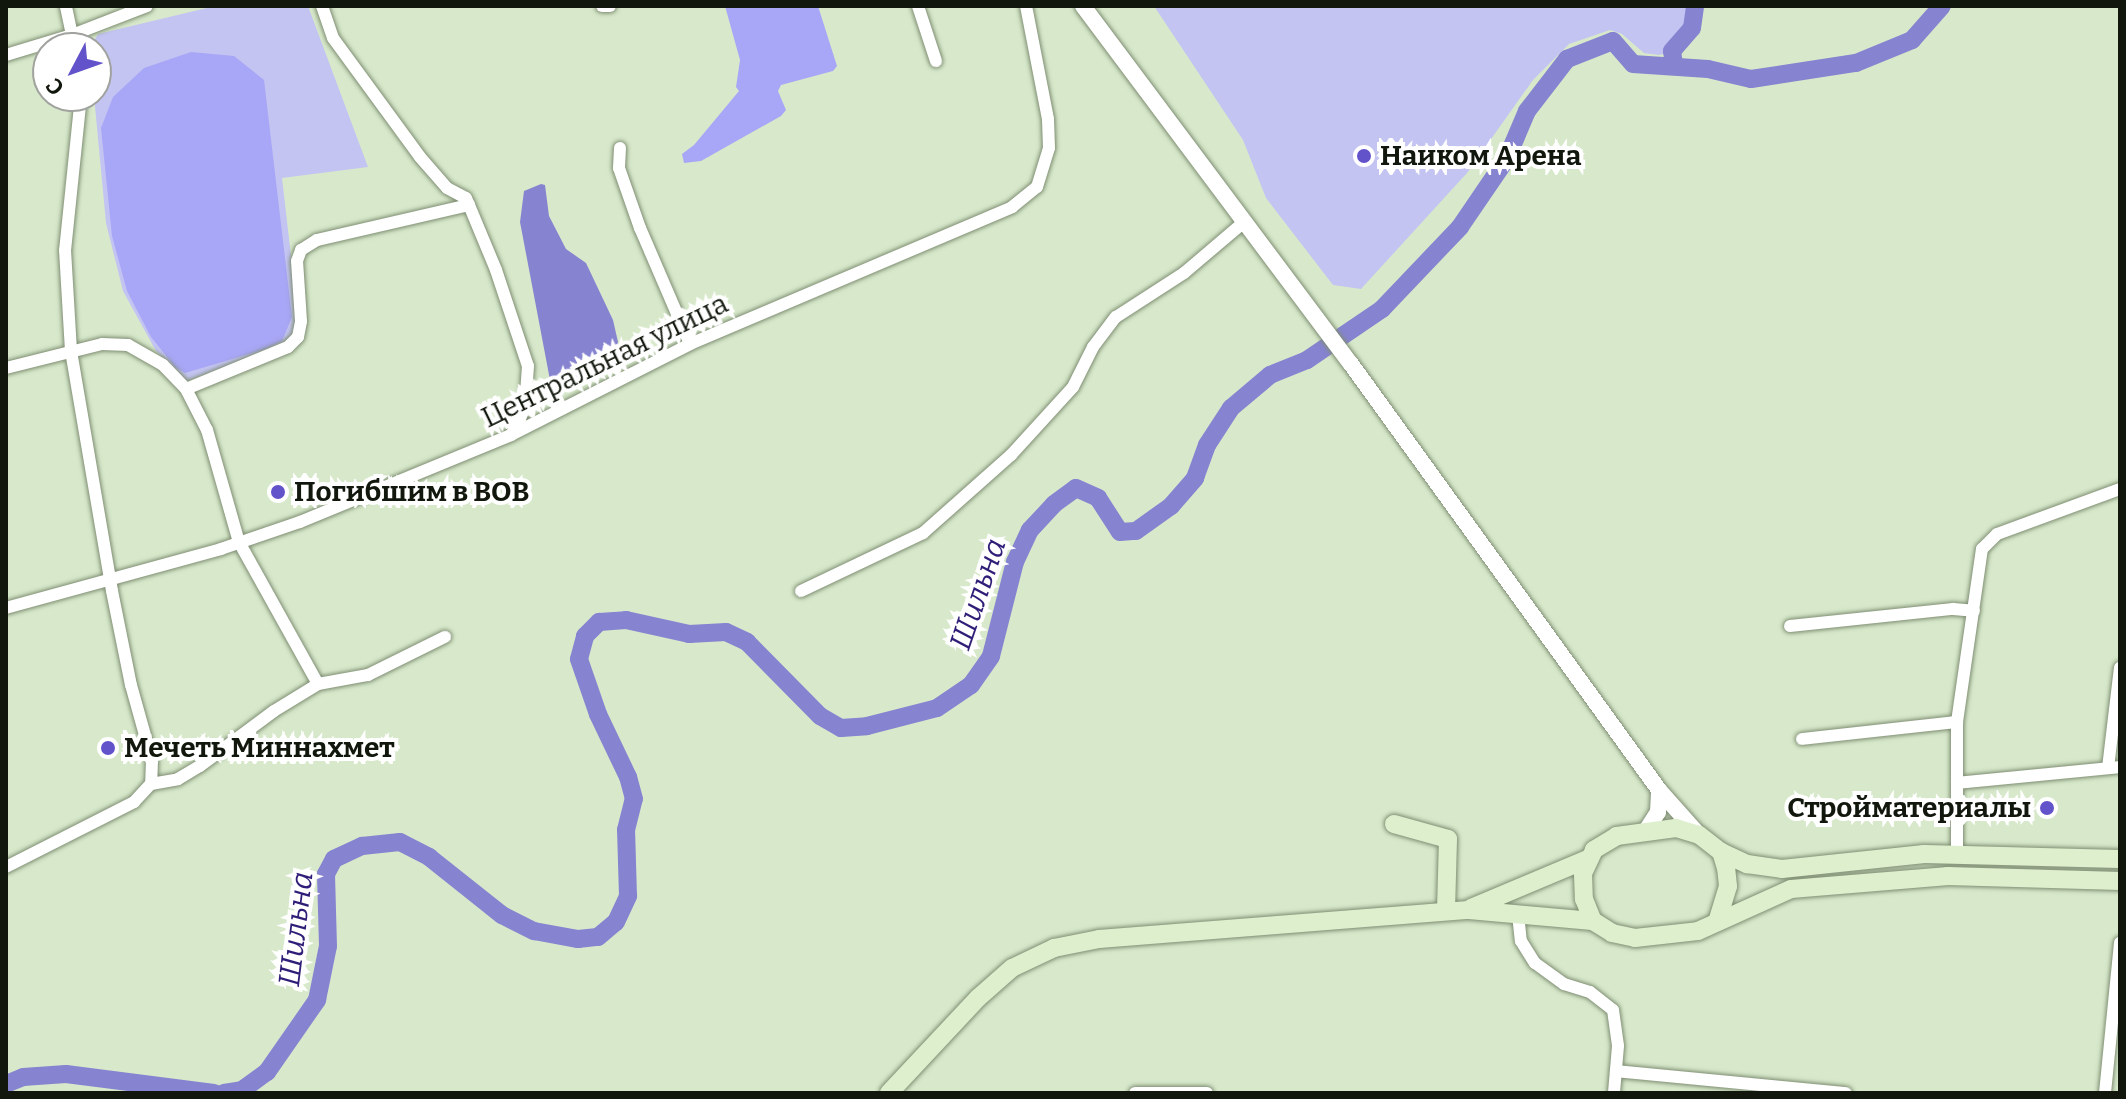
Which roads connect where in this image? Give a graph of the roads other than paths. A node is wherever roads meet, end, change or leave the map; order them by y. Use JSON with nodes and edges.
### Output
{"nodes":[{"id":1,"x":66,"y":6,"type":"edge"},
{"id":2,"x":147,"y":6,"type":"edge"},
{"id":3,"x":322,"y":6,"type":"edge"},
{"id":4,"x":602,"y":6,"type":"edge"},
{"id":5,"x":610,"y":6,"type":"edge"},
{"id":6,"x":918,"y":6,"type":"edge"},
{"id":7,"x":1026,"y":6,"type":"edge"},
{"id":8,"x":1083,"y":6,"type":"edge"},
{"id":9,"x":70,"y":32,"type":"edge"},
{"id":10,"x":93,"y":32,"type":"edge"},
{"id":11,"x":32,"y":50,"type":"edge"},
{"id":12,"x":6,"y":55,"type":"edge"},
{"id":13,"x":936,"y":61,"type":"dead end"},
{"id":14,"x":79,"y":112,"type":"edge"},
{"id":15,"x":620,"y":148,"type":"dead end"},
{"id":16,"x":469,"y":205,"type":"junction"},
{"id":17,"x":1243,"y":223,"type":"junction"},
{"id":18,"x":690,"y":344,"type":"junction"},
{"id":19,"x":71,"y":351,"type":"junction"},
{"id":20,"x":6,"y":368,"type":"edge"},
{"id":21,"x":186,"y":389,"type":"junction"},
{"id":22,"x":525,"y":408,"type":"junction"},
{"id":23,"x":534,"y":425,"type":"junction"},
{"id":24,"x":511,"y":435,"type":"junction"},
{"id":25,"x":2120,"y":489,"type":"edge"},
{"id":26,"x":239,"y":542,"type":"junction"},
{"id":27,"x":112,"y":579,"type":"junction"},
{"id":28,"x":801,"y":591,"type":"dead end"},
{"id":29,"x":6,"y":608,"type":"edge"},
{"id":30,"x":1974,"y":611,"type":"junction"},
{"id":31,"x":1790,"y":626,"type":"dead end"},
{"id":32,"x":445,"y":637,"type":"dead end"},
{"id":33,"x":2120,"y":668,"type":"edge"},
{"id":34,"x":318,"y":684,"type":"junction"},
{"id":35,"x":1957,"y":722,"type":"junction"},
{"id":36,"x":1802,"y":739,"type":"dead end"},
{"id":37,"x":2114,"y":767,"type":"edge"},
{"id":38,"x":1957,"y":783,"type":"junction"},
{"id":39,"x":151,"y":784,"type":"junction"},
{"id":40,"x":1659,"y":790,"type":"junction"},
{"id":41,"x":1394,"y":824,"type":"dead end"},
{"id":42,"x":1647,"y":829,"type":"junction"},
{"id":43,"x":1699,"y":835,"type":"junction"},
{"id":44,"x":1721,"y":852,"type":"junction"},
{"id":45,"x":1957,"y":854,"type":"junction"},
{"id":46,"x":1590,"y":858,"type":"junction"},
{"id":47,"x":2120,"y":859,"type":"edge"},
{"id":48,"x":6,"y":867,"type":"edge"},
{"id":49,"x":2120,"y":881,"type":"edge"},
{"id":50,"x":1469,"y":910,"type":"junction"},
{"id":51,"x":1446,"y":911,"type":"junction"},
{"id":52,"x":1518,"y":914,"type":"junction"},
{"id":53,"x":1718,"y":919,"type":"junction"},
{"id":54,"x":1593,"y":921,"type":"junction"},
{"id":55,"x":2120,"y":945,"type":"edge"},
{"id":56,"x":1616,"y":1071,"type":"junction"},
{"id":57,"x":889,"y":1093,"type":"edge"},
{"id":58,"x":1135,"y":1093,"type":"edge"},
{"id":59,"x":1207,"y":1093,"type":"edge"},
{"id":60,"x":1614,"y":1093,"type":"edge"},
{"id":61,"x":1846,"y":1093,"type":"edge"},
{"id":62,"x":2105,"y":1093,"type":"edge"}],
"edges":[{"from":1,"to":9,"type":"street"},
{"from":2,"to":10,"type":"street"},
{"from":3,"to":16,"type":"street"},
{"from":4,"to":5,"type":"street"},
{"from":6,"to":13,"type":"street"},
{"from":7,"to":18,"type":"street","name":"Центральная улица"},
{"from":8,"to":17,"type":"street"},
{"from":11,"to":12,"type":"street"},
{"from":14,"to":19,"type":"street"},
{"from":15,"to":18,"type":"street"},
{"from":16,"to":21,"type":"street"},
{"from":16,"to":22,"type":"street"},
{"from":17,"to":28,"type":"street"},
{"from":17,"to":40,"type":"street"},
{"from":18,"to":23,"type":"street","name":"Центральная улица"},
{"from":19,"to":20,"type":"street"},
{"from":19,"to":21,"type":"street"},
{"from":19,"to":27,"type":"street"},
{"from":21,"to":26,"type":"street"},
{"from":22,"to":23,"type":"street"},
{"from":22,"to":24,"type":"street"},
{"from":23,"to":24,"type":"street","name":"Центральная улица"},
{"from":24,"to":26,"type":"street","name":"Центральная улица"},
{"from":25,"to":30,"type":"street"},
{"from":26,"to":27,"type":"street","name":"Центральная улица"},
{"from":26,"to":34,"type":"street"},
{"from":27,"to":29,"type":"street","name":"Центральная улица"},
{"from":27,"to":39,"type":"street"},
{"from":30,"to":31,"type":"street"},
{"from":30,"to":35,"type":"street"},
{"from":32,"to":34,"type":"street"},
{"from":33,"to":37,"type":"street"},
{"from":34,"to":39,"type":"street"},
{"from":35,"to":36,"type":"street"},
{"from":35,"to":38,"type":"street"},
{"from":37,"to":38,"type":"street"},
{"from":38,"to":45,"type":"street"},
{"from":39,"to":48,"type":"street"},
{"from":40,"to":42,"type":"street"},
{"from":40,"to":43,"type":"street"},
{"from":41,"to":51,"type":"main road"},
{"from":42,"to":43,"type":"main road"},
{"from":42,"to":46,"type":"main road"},
{"from":43,"to":44,"type":"main road"},
{"from":44,"to":45,"type":"main road"},
{"from":44,"to":53,"type":"main road"},
{"from":45,"to":47,"type":"main road"},
{"from":46,"to":50,"type":"main road"},
{"from":46,"to":54,"type":"main road"},
{"from":49,"to":53,"type":"main road"},
{"from":50,"to":51,"type":"main road"},
{"from":50,"to":52,"type":"main road"},
{"from":51,"to":57,"type":"main road"},
{"from":52,"to":54,"type":"main road"},
{"from":52,"to":56,"type":"street"},
{"from":53,"to":54,"type":"main road"},
{"from":55,"to":62,"type":"street"},
{"from":56,"to":60,"type":"street"},
{"from":56,"to":61,"type":"street"},
{"from":58,"to":59,"type":"street"}]}
